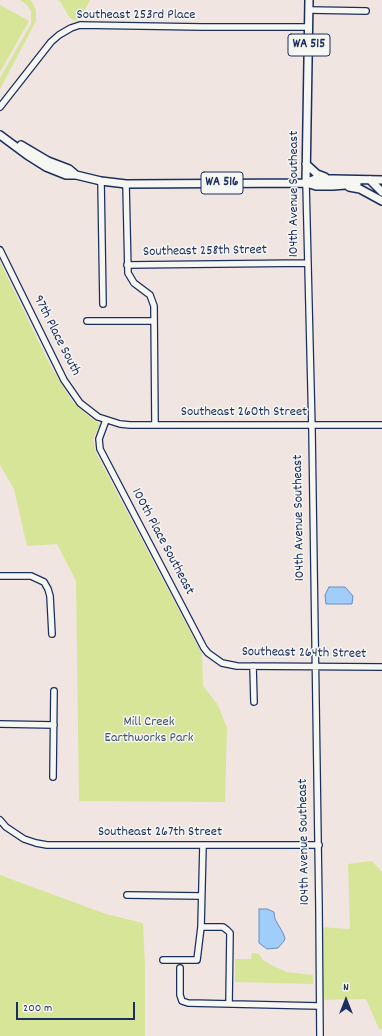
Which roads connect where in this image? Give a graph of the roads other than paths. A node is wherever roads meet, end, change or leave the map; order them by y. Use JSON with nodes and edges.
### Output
{"nodes":[{"id":1,"x":309,"y":0,"type":"edge"},
{"id":2,"x":309,"y":10,"type":"junction"},
{"id":3,"x":366,"y":11,"type":"dead end"},
{"id":4,"x":309,"y":27,"type":"junction"},
{"id":5,"x":0,"y":107,"type":"edge"},
{"id":6,"x":0,"y":129,"type":"edge"},
{"id":7,"x":0,"y":135,"type":"edge"},
{"id":8,"x":306,"y":164,"type":"junction"},
{"id":9,"x":76,"y":176,"type":"junction"},
{"id":10,"x":382,"y":180,"type":"edge"},
{"id":11,"x":101,"y":181,"type":"junction"},
{"id":12,"x":371,"y":182,"type":"junction"},
{"id":13,"x":306,"y":183,"type":"junction"},
{"id":14,"x":333,"y":183,"type":"junction"},
{"id":15,"x":382,"y":183,"type":"edge"},
{"id":16,"x":126,"y":184,"type":"junction"},
{"id":17,"x":382,"y":192,"type":"edge"},
{"id":18,"x":382,"y":200,"type":"edge"},
{"id":19,"x":0,"y":250,"type":"edge"},
{"id":20,"x":308,"y":263,"type":"junction"},
{"id":21,"x":127,"y":264,"type":"junction"},
{"id":22,"x":103,"y":304,"type":"dead end"},
{"id":23,"x":87,"y":321,"type":"dead end"},
{"id":24,"x":154,"y":321,"type":"junction"},
{"id":25,"x":106,"y":420,"type":"junction"},
{"id":26,"x":155,"y":425,"type":"junction"},
{"id":27,"x":312,"y":425,"type":"junction"},
{"id":28,"x":382,"y":425,"type":"edge"},
{"id":29,"x":0,"y":576,"type":"edge"},
{"id":30,"x":52,"y":634,"type":"dead end"},
{"id":31,"x":226,"y":664,"type":"joint"},
{"id":32,"x":253,"y":666,"type":"junction"},
{"id":33,"x":315,"y":666,"type":"junction"},
{"id":34,"x":382,"y":666,"type":"edge"},
{"id":35,"x":54,"y":691,"type":"dead end"},
{"id":36,"x":254,"y":702,"type":"dead end"},
{"id":37,"x":0,"y":724,"type":"edge"},
{"id":38,"x":54,"y":724,"type":"junction"},
{"id":39,"x":53,"y":777,"type":"dead end"},
{"id":40,"x":0,"y":820,"type":"edge"},
{"id":41,"x":203,"y":845,"type":"junction"},
{"id":42,"x":319,"y":845,"type":"junction"},
{"id":43,"x":127,"y":895,"type":"dead end"},
{"id":44,"x":201,"y":896,"type":"junction"},
{"id":45,"x":201,"y":927,"type":"junction"},
{"id":46,"x":163,"y":960,"type":"dead end"},
{"id":47,"x":180,"y":968,"type":"dead end"},
{"id":48,"x":229,"y":1004,"type":"junction"},
{"id":49,"x":319,"y":1006,"type":"junction"},
{"id":50,"x":320,"y":1036,"type":"edge"}],
"edges":[{"from":1,"to":2,"type":"main road","name":"104th Avenue Southeast","number":"WA 515"},
{"from":2,"to":3,"type":"street"},
{"from":2,"to":4,"type":"main road","name":"104th Avenue Southeast","number":"WA 515"},
{"from":4,"to":5,"type":"street","name":"Southeast 253rd Place"},
{"from":4,"to":8,"type":"main road","name":"104th Avenue Southeast","number":"WA 515"},
{"from":6,"to":9,"type":"main road","number":"WA 516"},
{"from":7,"to":9,"type":"main road","number":"WA 516"},
{"from":8,"to":13,"type":"main road","name":"104th Avenue Southeast","number":"WA 515"},
{"from":8,"to":14,"type":"main road"},
{"from":9,"to":11,"type":"main road","number":"WA 516"},
{"from":10,"to":12,"type":"main road"},
{"from":11,"to":16,"type":"main road","number":"WA 516"},
{"from":11,"to":22,"type":"street"},
{"from":12,"to":14,"type":"main road","number":"WA 516"},
{"from":12,"to":15,"type":"main road"},
{"from":12,"to":17,"type":"main road"},
{"from":13,"to":14,"type":"main road","number":"WA 516"},
{"from":13,"to":16,"type":"main road","number":"WA 516"},
{"from":13,"to":20,"type":"street","name":"104th Avenue Southeast"},
{"from":14,"to":18,"type":"main road","number":"WA 516"},
{"from":16,"to":21,"type":"street"},
{"from":19,"to":25,"type":"street","name":"97th Place South"},
{"from":20,"to":21,"type":"street","name":"Southeast 258th Street"},
{"from":20,"to":27,"type":"street","name":"104th Avenue Southeast"},
{"from":21,"to":24,"type":"street"},
{"from":23,"to":24,"type":"street"},
{"from":24,"to":26,"type":"street"},
{"from":25,"to":26,"type":"street","name":"Southeast 260th Street"},
{"from":25,"to":31,"type":"street","name":"100th Place Southeast"},
{"from":26,"to":27,"type":"street","name":"Southeast 260th Street"},
{"from":27,"to":28,"type":"street","name":"Southeast 260th Street"},
{"from":27,"to":33,"type":"street","name":"104th Avenue Southeast"},
{"from":29,"to":30,"type":"street"},
{"from":31,"to":32,"type":"street","name":"Southeast 264th Street"},
{"from":32,"to":33,"type":"street","name":"Southeast 264th Street"},
{"from":32,"to":36,"type":"street"},
{"from":33,"to":34,"type":"street","name":"Southeast 264th Street"},
{"from":33,"to":42,"type":"street","name":"104th Avenue Southeast"},
{"from":35,"to":38,"type":"street"},
{"from":37,"to":38,"type":"street"},
{"from":38,"to":39,"type":"street"},
{"from":40,"to":41,"type":"street","name":"Southeast 267th Street"},
{"from":41,"to":42,"type":"street","name":"Southeast 267th Street"},
{"from":41,"to":44,"type":"street"},
{"from":42,"to":49,"type":"street","name":"104th Avenue Southeast"},
{"from":43,"to":44,"type":"street"},
{"from":44,"to":45,"type":"street"},
{"from":45,"to":46,"type":"street"},
{"from":45,"to":48,"type":"street"},
{"from":47,"to":48,"type":"street"},
{"from":48,"to":49,"type":"street"},
{"from":49,"to":50,"type":"street","name":"104th Avenue Southeast"}]}
